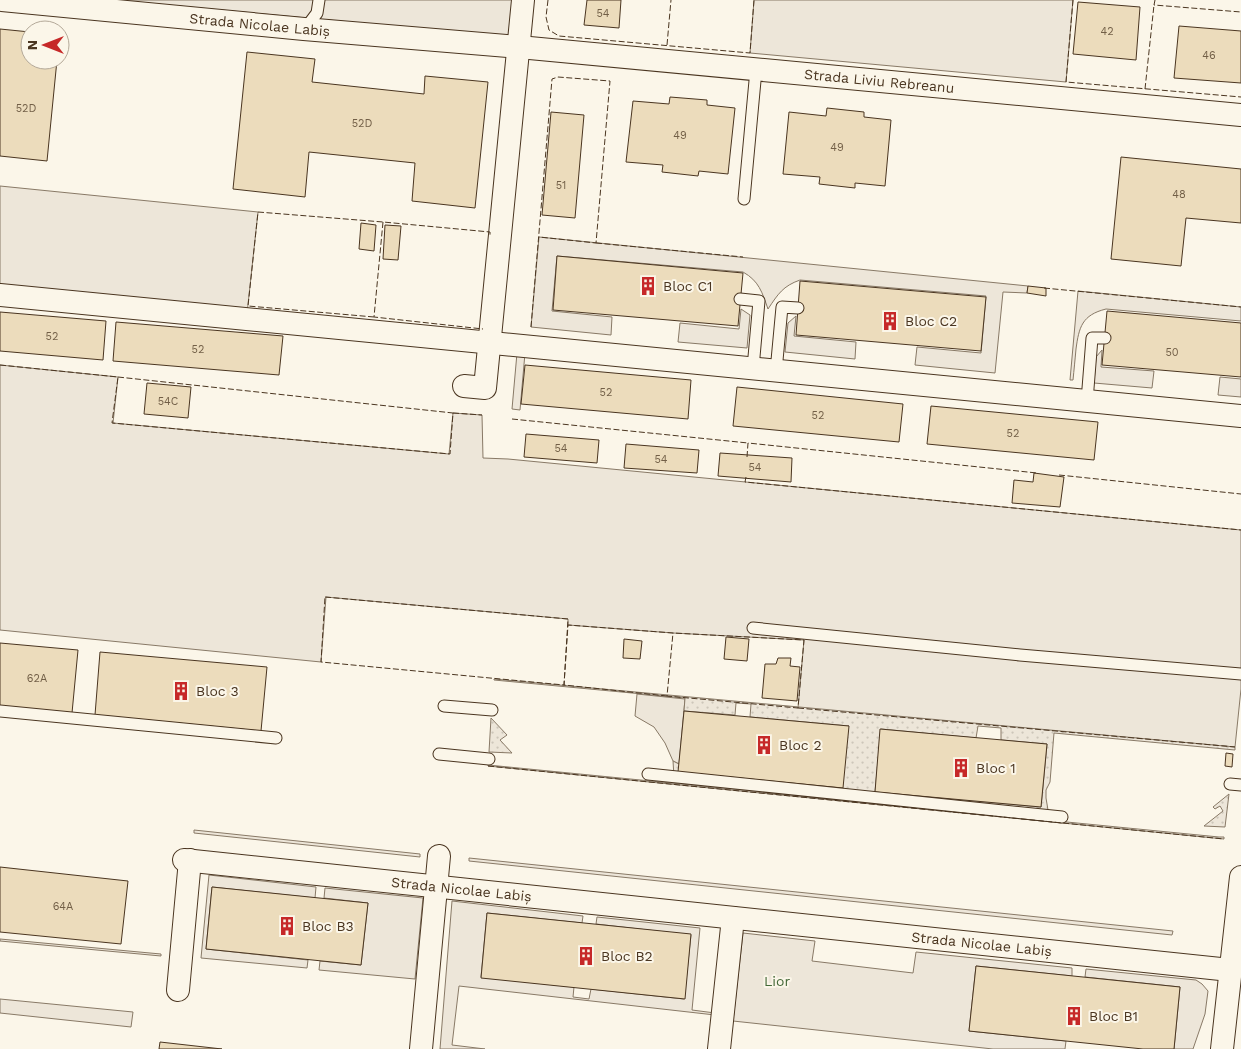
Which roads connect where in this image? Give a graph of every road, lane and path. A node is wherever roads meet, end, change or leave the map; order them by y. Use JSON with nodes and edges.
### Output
{"nodes":[{"id":1,"x":2,"y":0,"type":"edge"},
{"id":2,"x":318,"y":0,"type":"edge"},
{"id":3,"x":523,"y":0,"type":"edge"},
{"id":4,"x":304,"y":29,"type":"junction"},
{"id":5,"x":519,"y":47,"type":"junction"},
{"id":6,"x":756,"y":70,"type":"junction"},
{"id":7,"x":1241,"y":115,"type":"edge"},
{"id":8,"x":744,"y":199,"type":"dead end"},
{"id":9,"x":0,"y":295,"type":"edge"},
{"id":10,"x":740,"y":300,"type":"dead end"},
{"id":11,"x":798,"y":308,"type":"dead end"},
{"id":12,"x":1104,"y":338,"type":"dead end"},
{"id":13,"x":490,"y":343,"type":"junction"},
{"id":14,"x":753,"y":368,"type":"junction"},
{"id":15,"x":776,"y":371,"type":"junction"},
{"id":16,"x":464,"y":386,"type":"dead end"},
{"id":17,"x":1086,"y":401,"type":"junction"},
{"id":18,"x":1241,"y":416,"type":"edge"},
{"id":19,"x":753,"y":628,"type":"dead end"},
{"id":20,"x":1241,"y":674,"type":"edge"},
{"id":21,"x":444,"y":706,"type":"dead end"},
{"id":22,"x":492,"y":710,"type":"dead end"},
{"id":23,"x":0,"y":712,"type":"edge"},
{"id":24,"x":276,"y":738,"type":"dead end"},
{"id":25,"x":439,"y":754,"type":"dead end"},
{"id":26,"x":489,"y":759,"type":"dead end"},
{"id":27,"x":648,"y":774,"type":"dead end"},
{"id":28,"x":1062,"y":817,"type":"dead end"},
{"id":29,"x":440,"y":856,"type":"dead end"},
{"id":30,"x":1241,"y":877,"type":"edge"},
{"id":31,"x":436,"y":886,"type":"junction"},
{"id":32,"x":733,"y":918,"type":"junction"},
{"id":33,"x":1230,"y":970,"type":"junction"},
{"id":34,"x":178,"y":990,"type":"dead end"},
{"id":35,"x":421,"y":1049,"type":"edge"},
{"id":36,"x":719,"y":1049,"type":"edge"},
{"id":37,"x":1222,"y":1049,"type":"edge"}],
"edges":[{"from":1,"to":4,"type":"street","name":"Strada Nicolae Labiș"},
{"from":2,"to":4,"type":"lane"},
{"from":3,"to":5,"type":"street"},
{"from":4,"to":5,"type":"street","name":"Strada Nicolae Labiș"},
{"from":5,"to":6,"type":"street","name":"Strada Liviu Rebreanu"},
{"from":5,"to":13,"type":"street"},
{"from":6,"to":7,"type":"street","name":"Strada Liviu Rebreanu"},
{"from":6,"to":8,"type":"lane"},
{"from":9,"to":13,"type":"street"},
{"from":10,"to":14,"type":"lane"},
{"from":11,"to":15,"type":"lane"},
{"from":12,"to":17,"type":"lane"},
{"from":13,"to":14,"type":"street"},
{"from":13,"to":16,"type":"street"},
{"from":14,"to":15,"type":"street"},
{"from":15,"to":17,"type":"street"},
{"from":17,"to":18,"type":"street"},
{"from":19,"to":20,"type":"lane"},
{"from":21,"to":22,"type":"lane"},
{"from":23,"to":24,"type":"lane"},
{"from":25,"to":26,"type":"lane"},
{"from":27,"to":28,"type":"lane"},
{"from":29,"to":31,"type":"street"},
{"from":30,"to":33,"type":"street"},
{"from":31,"to":32,"type":"street","name":"Strada Nicolae Labiș"},
{"from":31,"to":34,"type":"street","name":"Strada Nicolae Labiș"},
{"from":31,"to":35,"type":"street"},
{"from":32,"to":33,"type":"street","name":"Strada Nicolae Labiș"},
{"from":32,"to":36,"type":"street"},
{"from":33,"to":37,"type":"street"}]}
